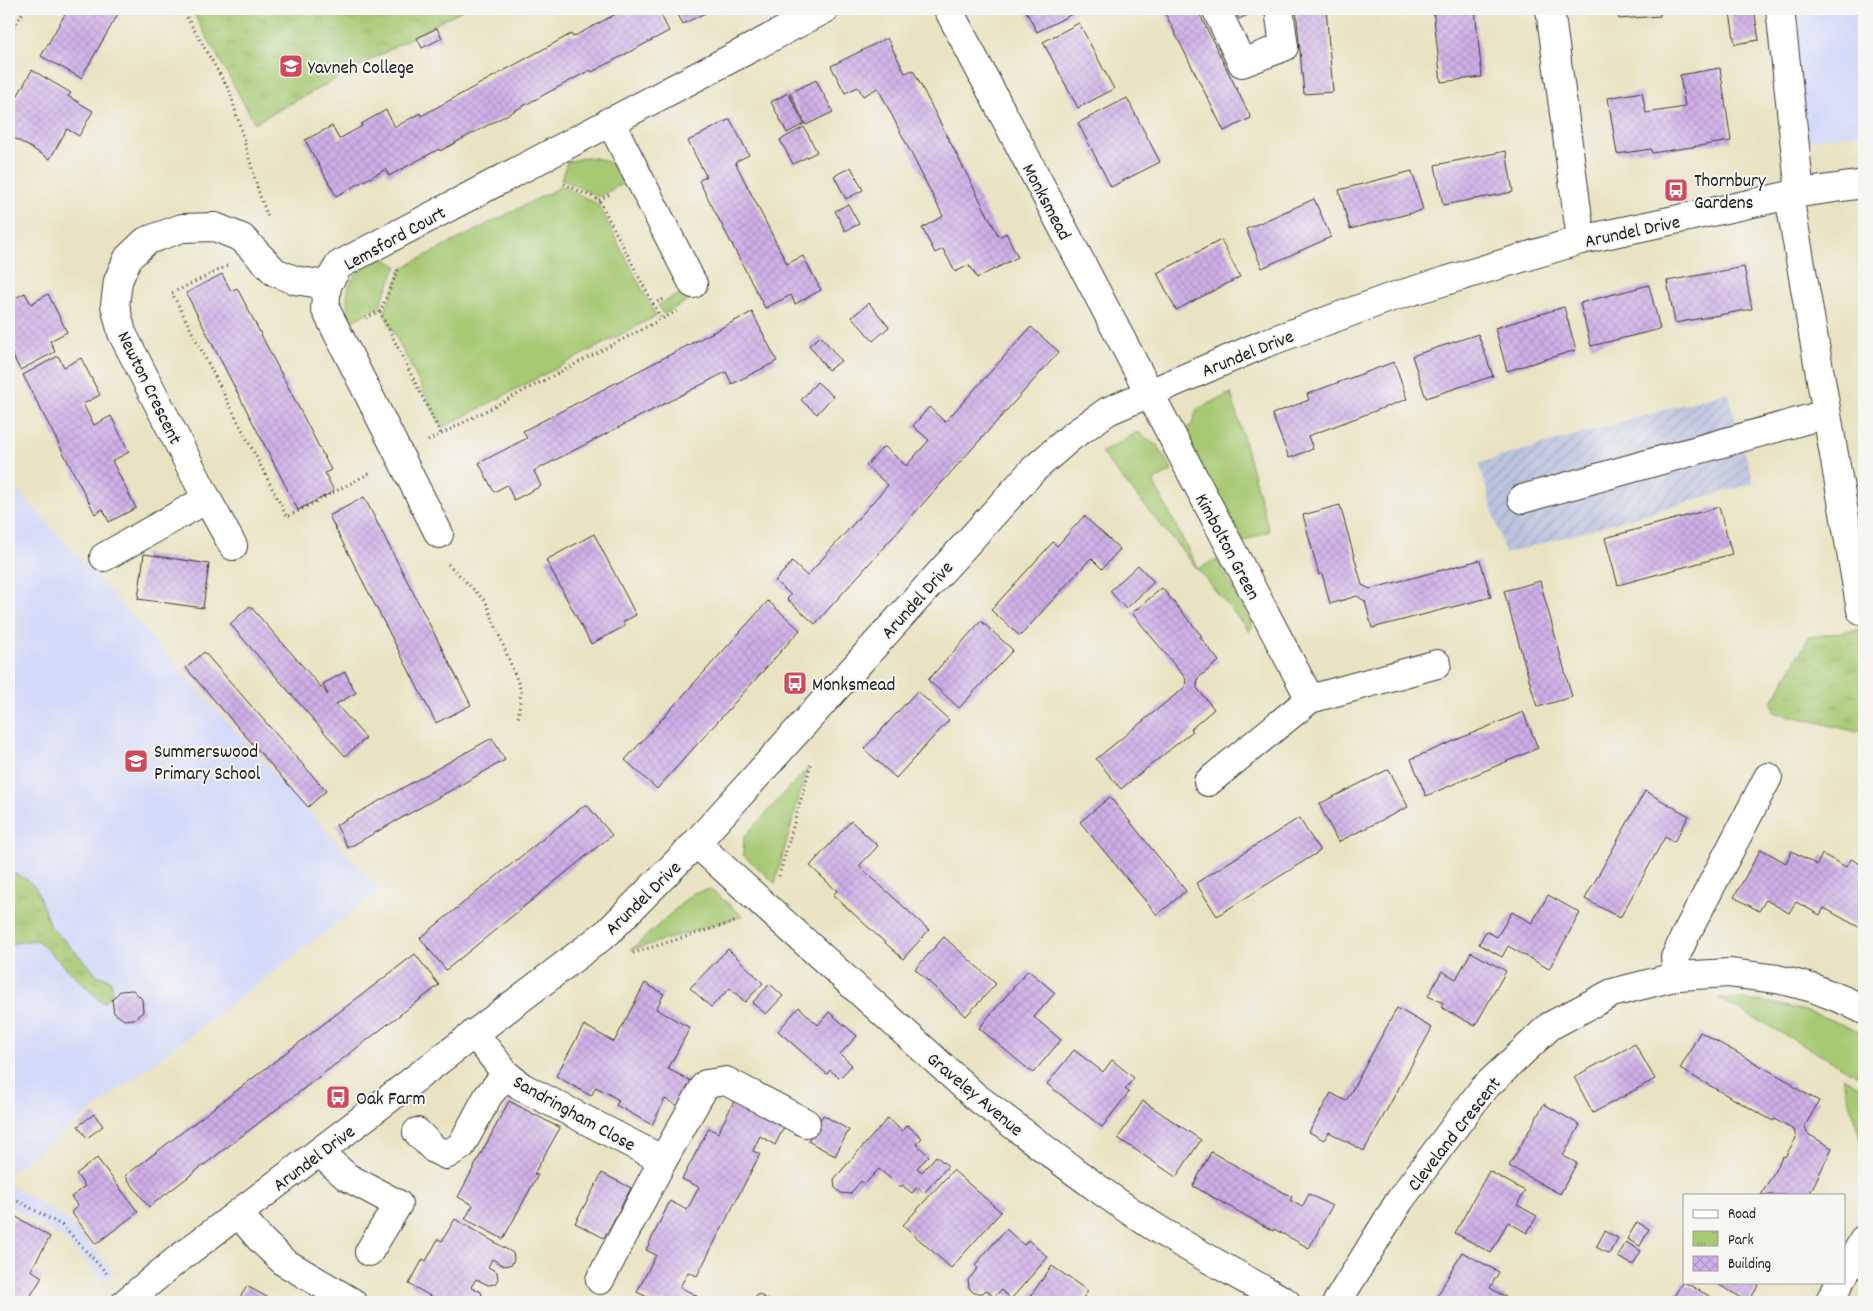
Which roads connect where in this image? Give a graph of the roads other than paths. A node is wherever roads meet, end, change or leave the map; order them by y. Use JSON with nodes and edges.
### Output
{"nodes":[{"id":1,"x":825,"y":9,"type":"edge"},
{"id":2,"x":948,"y":9,"type":"edge"},
{"id":3,"x":1216,"y":9,"type":"edge"},
{"id":4,"x":1279,"y":9,"type":"edge"},
{"id":5,"x":1550,"y":9,"type":"edge"},
{"id":6,"x":1780,"y":9,"type":"edge"},
{"id":7,"x":610,"y":121,"type":"junction"},
{"id":8,"x":1864,"y":184,"type":"edge"},
{"id":9,"x":1794,"y":195,"type":"junction"},
{"id":10,"x":1581,"y":240,"type":"junction"},
{"id":11,"x":327,"y":285,"type":"junction"},
{"id":12,"x":689,"y":295,"type":"road end"},
{"id":13,"x":1148,"y":393,"type":"junction"},
{"id":14,"x":1826,"y":414,"type":"junction"},
{"id":15,"x":207,"y":499,"type":"junction"},
{"id":16,"x":1522,"y":499,"type":"dead end"},
{"id":17,"x":438,"y":534,"type":"road end"},
{"id":18,"x":233,"y":546,"type":"dead end"},
{"id":19,"x":104,"y":556,"type":"dead end"},
{"id":20,"x":1860,"y":610,"type":"dead end"},
{"id":21,"x":1437,"y":664,"type":"dead end"},
{"id":22,"x":1310,"y":699,"type":"junction"},
{"id":23,"x":1768,"y":777,"type":"dead end"},
{"id":24,"x":1208,"y":782,"type":"dead end"},
{"id":25,"x":696,"y":843,"type":"junction"},
{"id":26,"x":1678,"y":976,"type":"junction"},
{"id":27,"x":1864,"y":1010,"type":"edge"},
{"id":28,"x":474,"y":1033,"type":"junction"},
{"id":29,"x":506,"y":1074,"type":"junction"},
{"id":30,"x":806,"y":1123,"type":"dead end"},
{"id":31,"x":418,"y":1132,"type":"dead end"},
{"id":32,"x":319,"y":1152,"type":"junction"},
{"id":33,"x":662,"y":1160,"type":"junction"},
{"id":34,"x":239,"y":1214,"type":"junction"},
{"id":35,"x":1864,"y":1239,"type":"edge"},
{"id":36,"x":369,"y":1252,"type":"dead end"},
{"id":37,"x":1846,"y":1271,"type":"edge"},
{"id":38,"x":600,"y":1280,"type":"dead end"},
{"id":39,"x":1839,"y":1284,"type":"edge"},
{"id":40,"x":126,"y":1302,"type":"edge"},
{"id":41,"x":352,"y":1302,"type":"edge"},
{"id":42,"x":1286,"y":1302,"type":"edge"},
{"id":43,"x":1337,"y":1302,"type":"edge"},
{"id":44,"x":1830,"y":1302,"type":"edge"}],
"edges":[{"from":1,"to":7,"type":"street","name":"Lemsford Court"},
{"from":2,"to":13,"type":"street","name":"Monksmead"},
{"from":3,"to":4,"type":"street"},
{"from":5,"to":10,"type":"street"},
{"from":6,"to":9,"type":"street"},
{"from":7,"to":11,"type":"street","name":"Lemsford Court"},
{"from":7,"to":12,"type":"street"},
{"from":8,"to":9,"type":"street","name":"Arundel Drive"},
{"from":9,"to":10,"type":"street","name":"Arundel Drive"},
{"from":9,"to":14,"type":"street"},
{"from":10,"to":13,"type":"street","name":"Arundel Drive"},
{"from":11,"to":15,"type":"street","name":"Newton Crescent"},
{"from":11,"to":17,"type":"street","name":"Lemsford Court"},
{"from":13,"to":22,"type":"street","name":"Kimbolton Green"},
{"from":13,"to":25,"type":"street","name":"Arundel Drive"},
{"from":14,"to":16,"type":"street"},
{"from":14,"to":20,"type":"street"},
{"from":15,"to":18,"type":"street","name":"Newton Crescent"},
{"from":15,"to":19,"type":"street"},
{"from":21,"to":22,"type":"street"},
{"from":22,"to":24,"type":"street"},
{"from":23,"to":26,"type":"street"},
{"from":25,"to":28,"type":"street","name":"Arundel Drive"},
{"from":25,"to":42,"type":"street","name":"Graveley Avenue"},
{"from":26,"to":27,"type":"street","name":"Cleveland Crescent"},
{"from":26,"to":43,"type":"street","name":"Cleveland Crescent"},
{"from":28,"to":29,"type":"street","name":"Sandringham Close"},
{"from":28,"to":32,"type":"street","name":"Arundel Drive"},
{"from":29,"to":31,"type":"street"},
{"from":29,"to":33,"type":"street","name":"Sandringham Close"},
{"from":30,"to":33,"type":"street"},
{"from":32,"to":34,"type":"street","name":"Arundel Drive"},
{"from":32,"to":36,"type":"street"},
{"from":33,"to":38,"type":"street"},
{"from":34,"to":40,"type":"street","name":"Arundel Drive"},
{"from":34,"to":41,"type":"street"},
{"from":35,"to":37,"type":"street"},
{"from":39,"to":44,"type":"street"}]}
